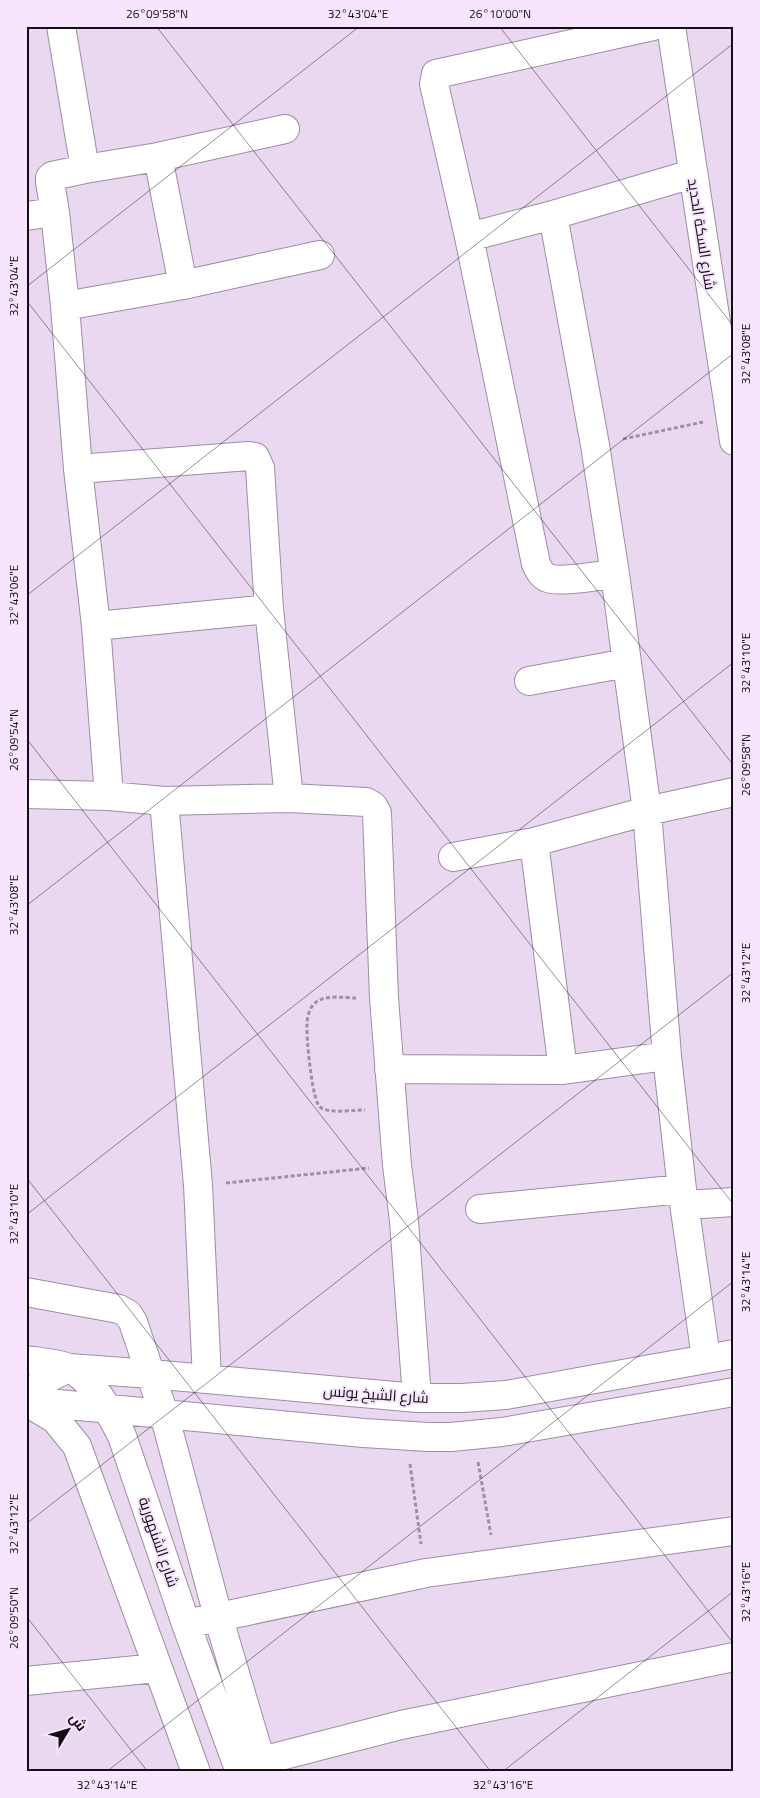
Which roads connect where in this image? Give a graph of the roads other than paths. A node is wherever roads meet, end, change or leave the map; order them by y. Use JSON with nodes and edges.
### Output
{"nodes":[{"id":1,"x":61,"y":26,"type":"edge"},
{"id":2,"x":653,"y":26,"type":"edge"},
{"id":3,"x":671,"y":26,"type":"edge"},
{"id":4,"x":285,"y":129,"type":"dead end"},
{"id":5,"x":158,"y":157,"type":"junction"},
{"id":6,"x":85,"y":169,"type":"junction"},
{"id":7,"x":692,"y":174,"type":"junction"},
{"id":8,"x":55,"y":212,"type":"junction"},
{"id":9,"x":553,"y":215,"type":"junction"},
{"id":10,"x":26,"y":216,"type":"edge"},
{"id":11,"x":469,"y":238,"type":"junction"},
{"id":12,"x":320,"y":255,"type":"dead end"},
{"id":13,"x":183,"y":285,"type":"junction"},
{"id":14,"x":65,"y":306,"type":"junction"},
{"id":15,"x":732,"y":428,"type":"edge"},
{"id":16,"x":78,"y":470,"type":"junction"},
{"id":17,"x":615,"y":574,"type":"junction"},
{"id":18,"x":269,"y":609,"type":"junction"},
{"id":19,"x":96,"y":626,"type":"junction"},
{"id":20,"x":627,"y":663,"type":"junction"},
{"id":21,"x":529,"y":682,"type":"dead end"},
{"id":22,"x":734,"y":792,"type":"edge"},
{"id":23,"x":26,"y":794,"type":"edge"},
{"id":24,"x":109,"y":796,"type":"junction"},
{"id":25,"x":289,"y":798,"type":"junction"},
{"id":26,"x":164,"y":801,"type":"junction"},
{"id":27,"x":647,"y":811,"type":"junction"},
{"id":28,"x":534,"y":842,"type":"junction"},
{"id":29,"x":454,"y":857,"type":"dead end"},
{"id":30,"x":667,"y":1056,"type":"junction"},
{"id":31,"x":389,"y":1069,"type":"junction"},
{"id":32,"x":563,"y":1070,"type":"junction"},
{"id":33,"x":684,"y":1197,"type":"junction"},
{"id":34,"x":734,"y":1202,"type":"edge"},
{"id":35,"x":480,"y":1209,"type":"dead end"},
{"id":36,"x":27,"y":1289,"type":"edge"},
{"id":37,"x":734,"y":1354,"type":"edge"},
{"id":38,"x":706,"y":1358,"type":"junction"},
{"id":39,"x":26,"y":1360,"type":"edge"},
{"id":40,"x":69,"y":1368,"type":"junction"},
{"id":41,"x":151,"y":1374,"type":"junction"},
{"id":42,"x":207,"y":1379,"type":"junction"},
{"id":43,"x":734,"y":1392,"type":"edge"},
{"id":44,"x":417,"y":1398,"type":"junction"},
{"id":45,"x":26,"y":1401,"type":"edge"},
{"id":46,"x":108,"y":1409,"type":"junction"},
{"id":47,"x":164,"y":1414,"type":"junction"},
{"id":48,"x":734,"y":1531,"type":"edge"},
{"id":49,"x":218,"y":1616,"type":"junction"},
{"id":50,"x":186,"y":1624,"type":"junction"},
{"id":51,"x":734,"y":1657,"type":"edge"},
{"id":52,"x":157,"y":1668,"type":"junction"},
{"id":53,"x":26,"y":1681,"type":"edge"},
{"id":54,"x":247,"y":1766,"type":"edge"},
{"id":55,"x":196,"y":1772,"type":"edge"}],
"edges":[{"from":1,"to":6,"type":"street"},
{"from":2,"to":11,"type":"street"},
{"from":3,"to":7,"type":"street","name":"شارع السكة الحديد"},
{"from":4,"to":5,"type":"street"},
{"from":5,"to":6,"type":"street"},
{"from":5,"to":13,"type":"street"},
{"from":6,"to":8,"type":"street"},
{"from":7,"to":9,"type":"street"},
{"from":7,"to":15,"type":"street","name":"شارع السكة الحديد"},
{"from":8,"to":10,"type":"street"},
{"from":8,"to":14,"type":"street"},
{"from":9,"to":11,"type":"street"},
{"from":9,"to":17,"type":"street"},
{"from":11,"to":17,"type":"street"},
{"from":12,"to":13,"type":"street"},
{"from":13,"to":14,"type":"street"},
{"from":14,"to":16,"type":"street"},
{"from":16,"to":18,"type":"street"},
{"from":16,"to":19,"type":"street"},
{"from":17,"to":20,"type":"street"},
{"from":18,"to":19,"type":"street"},
{"from":18,"to":25,"type":"street"},
{"from":19,"to":24,"type":"street"},
{"from":20,"to":21,"type":"street"},
{"from":20,"to":27,"type":"street"},
{"from":22,"to":27,"type":"street"},
{"from":23,"to":24,"type":"street"},
{"from":24,"to":26,"type":"street"},
{"from":25,"to":26,"type":"street"},
{"from":25,"to":31,"type":"street"},
{"from":26,"to":42,"type":"street"},
{"from":27,"to":28,"type":"street"},
{"from":27,"to":30,"type":"street"},
{"from":28,"to":29,"type":"street"},
{"from":28,"to":32,"type":"street"},
{"from":30,"to":32,"type":"street"},
{"from":30,"to":33,"type":"street"},
{"from":31,"to":32,"type":"street"},
{"from":31,"to":44,"type":"street"},
{"from":33,"to":34,"type":"street"},
{"from":33,"to":35,"type":"street"},
{"from":33,"to":38,"type":"street"},
{"from":36,"to":41,"type":"street"},
{"from":37,"to":38,"type":"street","name":"شارع الشيخ يونس"},
{"from":38,"to":44,"type":"street","name":"شارع الشيخ يونس"},
{"from":39,"to":40,"type":"street","name":"شارع الشنهورية"},
{"from":40,"to":41,"type":"street","name":"شارع الشيخ يونس"},
{"from":40,"to":45,"type":"street"},
{"from":40,"to":46,"type":"street","name":"شارع الشنهورية"},
{"from":41,"to":42,"type":"street","name":"شارع الشيخ يونس"},
{"from":41,"to":47,"type":"street"},
{"from":42,"to":44,"type":"street","name":"شارع الشيخ يونس"},
{"from":43,"to":47,"type":"street"},
{"from":45,"to":46,"type":"street"},
{"from":45,"to":52,"type":"street"},
{"from":46,"to":47,"type":"street"},
{"from":46,"to":50,"type":"street","name":"شارع الشنهورية"},
{"from":47,"to":49,"type":"street"},
{"from":48,"to":49,"type":"street"},
{"from":49,"to":50,"type":"street"},
{"from":49,"to":54,"type":"street"},
{"from":50,"to":54,"type":"street","name":"شارع الشنهورية"},
{"from":51,"to":54,"type":"street"},
{"from":52,"to":53,"type":"street"},
{"from":52,"to":55,"type":"street"}]}
